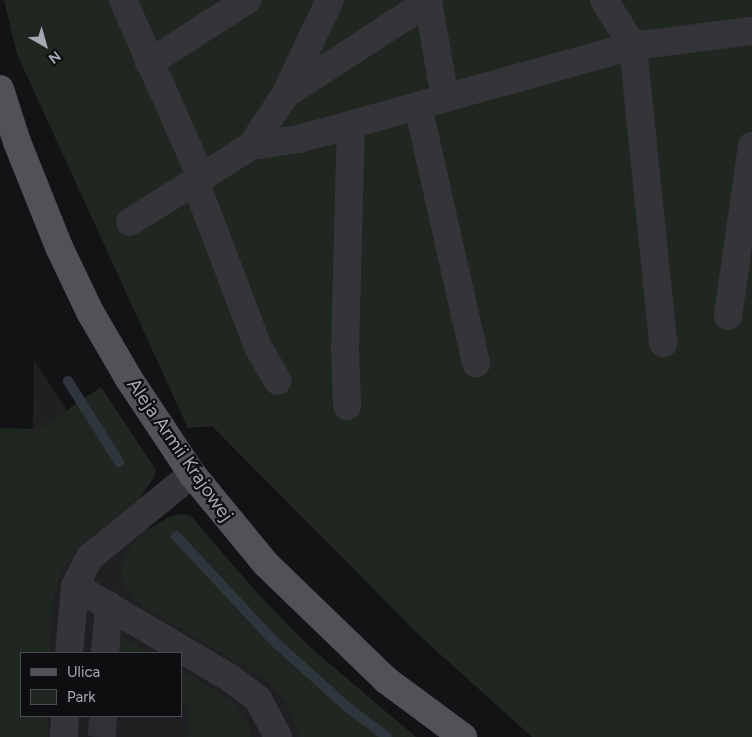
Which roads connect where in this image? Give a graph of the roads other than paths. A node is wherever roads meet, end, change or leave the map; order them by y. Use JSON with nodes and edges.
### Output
{"nodes":[{"id":1,"x":123,"y":0,"type":"edge"},
{"id":2,"x":247,"y":0,"type":"edge"},
{"id":3,"x":330,"y":0,"type":"edge"},
{"id":4,"x":426,"y":0,"type":"edge"},
{"id":5,"x":604,"y":0,"type":"edge"},
{"id":6,"x":752,"y":31,"type":"edge"},
{"id":7,"x":633,"y":46,"type":"junction"},
{"id":8,"x":149,"y":63,"type":"junction"},
{"id":9,"x":0,"y":89,"type":"edge"},
{"id":10,"x":285,"y":95,"type":"junction"},
{"id":11,"x":445,"y":98,"type":"junction"},
{"id":12,"x":418,"y":106,"type":"junction"},
{"id":13,"x":351,"y":125,"type":"junction"},
{"id":14,"x":251,"y":146,"type":"junction"},
{"id":15,"x":752,"y":146,"type":"edge"},
{"id":16,"x":198,"y":179,"type":"junction"},
{"id":17,"x":130,"y":222,"type":"dead end"},
{"id":18,"x":728,"y":316,"type":"dead end"},
{"id":19,"x":663,"y":343,"type":"dead end"},
{"id":20,"x":476,"y":364,"type":"dead end"},
{"id":21,"x":278,"y":381,"type":"dead end"},
{"id":22,"x":347,"y":406,"type":"dead end"},
{"id":23,"x":192,"y":474,"type":"junction"},
{"id":24,"x":75,"y":586,"type":"junction"},
{"id":25,"x":109,"y":605,"type":"junction"},
{"id":26,"x":69,"y":652,"type":"edge"},
{"id":27,"x":105,"y":652,"type":"edge"},
{"id":28,"x":65,"y":717,"type":"edge"},
{"id":29,"x":460,"y":736,"type":"edge"},
{"id":30,"x":64,"y":737,"type":"edge"},
{"id":31,"x":278,"y":737,"type":"edge"}],
"edges":[{"from":1,"to":8,"type":"lane"},
{"from":2,"to":8,"type":"lane"},
{"from":3,"to":10,"type":"lane"},
{"from":4,"to":10,"type":"lane"},
{"from":4,"to":11,"type":"lane"},
{"from":5,"to":7,"type":"lane"},
{"from":6,"to":7,"type":"lane"},
{"from":7,"to":11,"type":"lane"},
{"from":7,"to":19,"type":"lane"},
{"from":8,"to":16,"type":"lane"},
{"from":9,"to":23,"type":"main road","name":"Aleja Armii Krajowej"},
{"from":10,"to":14,"type":"lane"},
{"from":11,"to":12,"type":"lane"},
{"from":12,"to":13,"type":"lane"},
{"from":12,"to":20,"type":"lane"},
{"from":13,"to":14,"type":"lane"},
{"from":13,"to":22,"type":"lane"},
{"from":14,"to":16,"type":"lane"},
{"from":15,"to":18,"type":"lane"},
{"from":16,"to":17,"type":"lane"},
{"from":16,"to":21,"type":"lane"},
{"from":23,"to":24,"type":"lane"},
{"from":23,"to":29,"type":"main road","name":"Aleja Armii Krajowej"},
{"from":24,"to":25,"type":"lane"},
{"from":24,"to":26,"type":"lane"},
{"from":25,"to":27,"type":"lane"},
{"from":25,"to":31,"type":"lane"},
{"from":28,"to":30,"type":"lane"}]}
